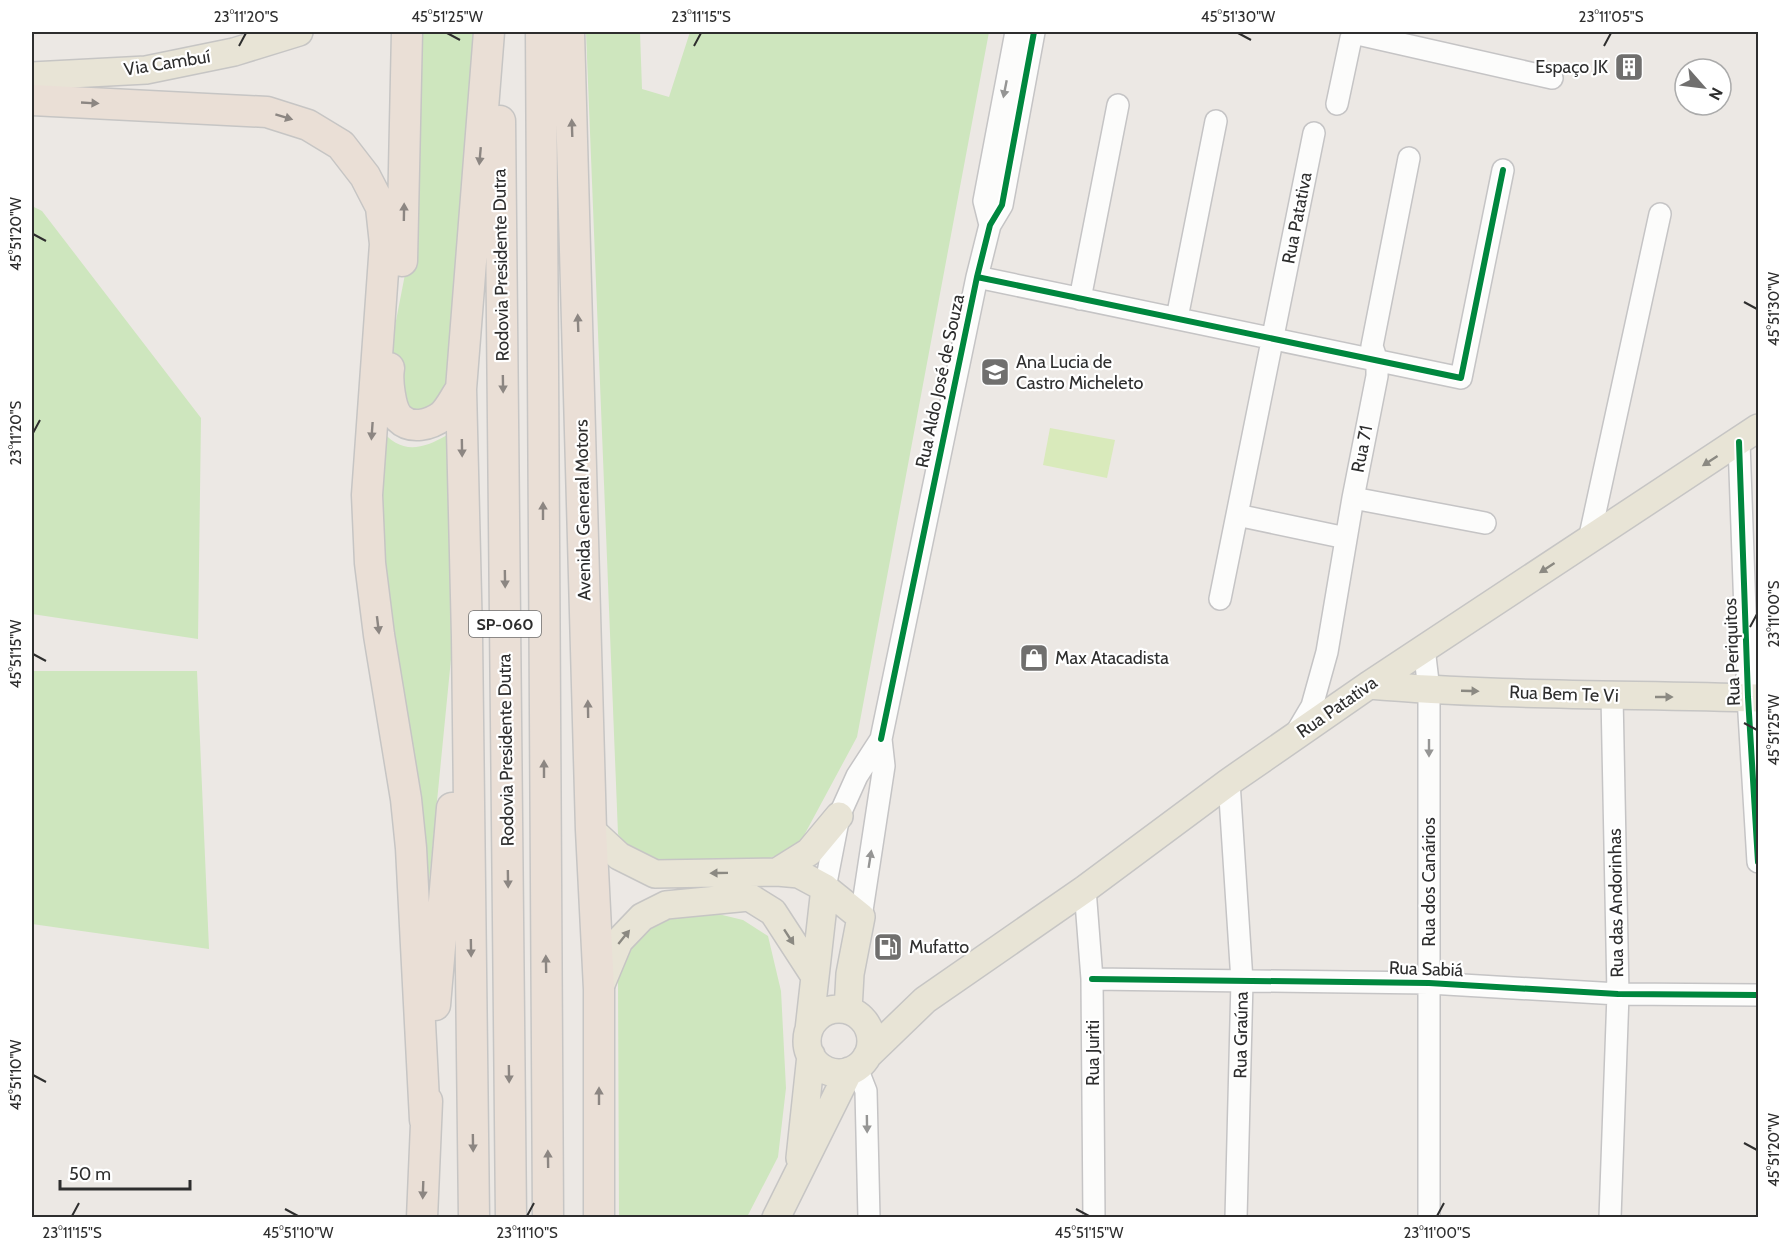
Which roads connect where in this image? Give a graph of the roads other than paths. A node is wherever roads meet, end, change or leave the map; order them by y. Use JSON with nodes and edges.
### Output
{"nodes":[{"id":1,"x":299,"y":32,"type":"edge"},
{"id":2,"x":407,"y":32,"type":"edge"},
{"id":3,"x":489,"y":32,"type":"edge"},
{"id":4,"x":499,"y":32,"type":"edge"},
{"id":5,"x":541,"y":32,"type":"edge"},
{"id":6,"x":569,"y":32,"type":"edge"},
{"id":7,"x":1016,"y":32,"type":"edge"},
{"id":8,"x":1034,"y":32,"type":"edge"},
{"id":9,"x":1355,"y":34,"type":"edge"},
{"id":10,"x":32,"y":76,"type":"edge"},
{"id":11,"x":1552,"y":78,"type":"dead end"},
{"id":12,"x":32,"y":100,"type":"edge"},
{"id":13,"x":1337,"y":104,"type":"dead end"},
{"id":14,"x":1118,"y":105,"type":"dead end"},
{"id":15,"x":1216,"y":121,"type":"dead end"},
{"id":16,"x":1314,"y":133,"type":"dead end"},
{"id":17,"x":1409,"y":158,"type":"dead end"},
{"id":18,"x":1503,"y":170,"type":"dead end"},
{"id":19,"x":1660,"y":214,"type":"dead end"},
{"id":20,"x":990,"y":225,"type":"junction"},
{"id":21,"x":977,"y":277,"type":"junction"},
{"id":22,"x":1080,"y":299,"type":"junction"},
{"id":23,"x":1177,"y":318,"type":"junction"},
{"id":24,"x":1273,"y":338,"type":"junction"},
{"id":25,"x":1377,"y":361,"type":"junction"},
{"id":26,"x":461,"y":389,"type":"junction"},
{"id":27,"x":1749,"y":435,"type":"edge"},
{"id":28,"x":1353,"y":498,"type":"junction"},
{"id":29,"x":1237,"y":515,"type":"junction"},
{"id":30,"x":1485,"y":523,"type":"dead end"},
{"id":31,"x":1346,"y":538,"type":"junction"},
{"id":32,"x":1589,"y":540,"type":"junction"},
{"id":33,"x":1220,"y":599,"type":"dead end"},
{"id":34,"x":467,"y":637,"type":"junction"},
{"id":35,"x":1424,"y":648,"type":"junction"},
{"id":36,"x":1327,"y":652,"type":"junction"},
{"id":37,"x":1369,"y":685,"type":"junction"},
{"id":38,"x":1429,"y":690,"type":"junction"},
{"id":39,"x":1612,"y":696,"type":"junction"},
{"id":40,"x":1753,"y":698,"type":"edge"},
{"id":41,"x":1347,"y":700,"type":"junction"},
{"id":42,"x":1294,"y":736,"type":"junction"},
{"id":43,"x":881,"y":739,"type":"junction"},
{"id":44,"x":1229,"y":782,"type":"junction"},
{"id":45,"x":839,"y":816,"type":"junction"},
{"id":46,"x":591,"y":830,"type":"junction"},
{"id":47,"x":1758,"y":862,"type":"edge"},
{"id":48,"x":777,"y":872,"type":"junction"},
{"id":49,"x":825,"y":888,"type":"junction"},
{"id":50,"x":1085,"y":889,"type":"junction"},
{"id":51,"x":861,"y":917,"type":"junction"},
{"id":52,"x":814,"y":975,"type":"junction"},
{"id":53,"x":1092,"y":979,"type":"junction"},
{"id":54,"x":1242,"y":981,"type":"junction"},
{"id":55,"x":1429,"y":983,"type":"junction"},
{"id":56,"x":599,"y":989,"type":"junction"},
{"id":57,"x":1618,"y":994,"type":"junction"},
{"id":58,"x":1758,"y":994,"type":"edge"},
{"id":59,"x":925,"y":1000,"type":"junction"},
{"id":60,"x":853,"y":1013,"type":"junction"},
{"id":61,"x":810,"y":1042,"type":"junction"},
{"id":62,"x":858,"y":1065,"type":"junction"},
{"id":63,"x":425,"y":1120,"type":"junction"},
{"id":64,"x":798,"y":1177,"type":"junction"},
{"id":65,"x":422,"y":1218,"type":"edge"},
{"id":66,"x":474,"y":1218,"type":"edge"},
{"id":67,"x":511,"y":1218,"type":"edge"},
{"id":68,"x":548,"y":1218,"type":"edge"},
{"id":69,"x":599,"y":1218,"type":"edge"},
{"id":70,"x":776,"y":1218,"type":"edge"},
{"id":71,"x":868,"y":1218,"type":"edge"},
{"id":72,"x":1094,"y":1218,"type":"edge"},
{"id":73,"x":1236,"y":1218,"type":"edge"},
{"id":74,"x":1429,"y":1218,"type":"edge"},
{"id":75,"x":1610,"y":1218,"type":"edge"}],
"edges":[{"from":1,"to":10,"type":"main road","name":"Via Cambuí"},
{"from":26,"to":2,"type":"highway","one_way":true},
{"from":3,"to":26,"type":"highway","one_way":true},
{"from":4,"to":67,"type":"highway","name":"Rodovia Presidente Dutra","number":"SP-060","one_way":true},
{"from":68,"to":5,"type":"highway","name":"Rodovia Presidente Dutra","number":"SP-060","one_way":true},
{"from":46,"to":6,"type":"highway","name":"Avenida General Motors","one_way":true},
{"from":7,"to":20,"type":"street","name":"Rua Aldo José de Souza","one_way":true},
{"from":8,"to":20,"type":"street","name":"Rua Aldo José de Souza"},
{"from":9,"to":11,"type":"street"},
{"from":9,"to":13,"type":"street"},
{"from":12,"to":63,"type":"highway","one_way":true},
{"from":14,"to":22,"type":"street"},
{"from":15,"to":23,"type":"street"},
{"from":16,"to":24,"type":"street","name":"Rua Patativa"},
{"from":17,"to":25,"type":"street","name":"Rua 71"},
{"from":18,"to":25,"type":"street"},
{"from":19,"to":32,"type":"street"},
{"from":20,"to":21,"type":"street","name":"Rua Aldo José de Souza"},
{"from":21,"to":22,"type":"street"},
{"from":21,"to":43,"type":"street","name":"Rua Aldo José de Souza"},
{"from":22,"to":23,"type":"street"},
{"from":23,"to":24,"type":"street"},
{"from":24,"to":25,"type":"street"},
{"from":24,"to":29,"type":"street","name":"Rua Patativa"},
{"from":25,"to":28,"type":"street","name":"Rua 71"},
{"from":26,"to":34,"type":"highway","one_way":true},
{"from":27,"to":32,"type":"main road","name":"Rua Patativa","one_way":true},
{"from":27,"to":40,"type":"street","name":"Rua Periquitos"},
{"from":28,"to":30,"type":"street"},
{"from":28,"to":31,"type":"street","name":"Rua 71"},
{"from":29,"to":31,"type":"street"},
{"from":29,"to":33,"type":"street","name":"Rua Patativa"},
{"from":31,"to":36,"type":"street","name":"Rua 71"},
{"from":32,"to":35,"type":"main road","name":"Rua Patativa","one_way":true},
{"from":34,"to":63,"type":"highway"},
{"from":34,"to":66,"type":"highway","one_way":true},
{"from":35,"to":37,"type":"main road","name":"Rua Patativa"},
{"from":35,"to":38,"type":"street","name":"Rua dos Canários"},
{"from":36,"to":41,"type":"street"},
{"from":36,"to":42,"type":"street","name":"Rua 71"},
{"from":37,"to":38,"type":"main road","name":"Rua Bem Te Vi"},
{"from":37,"to":41,"type":"main road","name":"Rua Patativa"},
{"from":38,"to":39,"type":"main road","name":"Rua Bem Te Vi","one_way":true},
{"from":38,"to":55,"type":"street","name":"Rua dos Canários","one_way":true},
{"from":39,"to":40,"type":"main road","name":"Rua Bem Te Vi","one_way":true},
{"from":39,"to":57,"type":"street","name":"Rua das Andorinhas"},
{"from":40,"to":47,"type":"street","name":"Rua Periquitos"},
{"from":41,"to":42,"type":"main road","name":"Rua Patativa"},
{"from":42,"to":44,"type":"main road","name":"Rua Patativa"},
{"from":43,"to":45,"type":"street","name":"Rua Aldo José de Souza"},
{"from":51,"to":43,"type":"street","name":"Rua Aldo José de Souza","one_way":true},
{"from":44,"to":50,"type":"main road","name":"Rua Patativa"},
{"from":44,"to":54,"type":"street","name":"Rua Graúna"},
{"from":45,"to":48,"type":"main road"},
{"from":45,"to":49,"type":"street","name":"Rua Aldo José de Souza"},
{"from":48,"to":46,"type":"main road","one_way":true},
{"from":46,"to":56,"type":"highway","name":"Avenida General Motors"},
{"from":48,"to":49,"type":"main road"},
{"from":49,"to":51,"type":"main road"},
{"from":49,"to":52,"type":"main road"},
{"from":50,"to":53,"type":"street","name":"Rua Juriti"},
{"from":50,"to":59,"type":"main road","name":"Rua Patativa"},
{"from":51,"to":60,"type":"main road"},
{"from":56,"to":52,"type":"main road","one_way":true},
{"from":52,"to":61,"type":"main road"},
{"from":53,"to":54,"type":"street","name":"Rua Sabiá"},
{"from":53,"to":72,"type":"street","name":"Rua Juriti"},
{"from":54,"to":55,"type":"street","name":"Rua Sabiá"},
{"from":54,"to":73,"type":"street","name":"Rua Graúna"},
{"from":55,"to":57,"type":"street","name":"Rua Sabiá"},
{"from":55,"to":74,"type":"street","name":"Rua dos Canários"},
{"from":69,"to":56,"type":"highway","name":"Avenida General Motors","one_way":true},
{"from":57,"to":58,"type":"street","name":"Rua Sabiá"},
{"from":57,"to":75,"type":"street","name":"Rua das Andorinhas"},
{"from":59,"to":60,"type":"main road","name":"Rua Patativa"},
{"from":59,"to":62,"type":"main road","name":"Rua Patativa"},
{"from":60,"to":61,"type":"main road"},
{"from":60,"to":62,"type":"main road"},
{"from":61,"to":62,"type":"main road"},
{"from":61,"to":64,"type":"main road"},
{"from":62,"to":64,"type":"main road"},
{"from":62,"to":71,"type":"street","one_way":true},
{"from":63,"to":65,"type":"highway","one_way":true},
{"from":64,"to":70,"type":"main road"}]}
